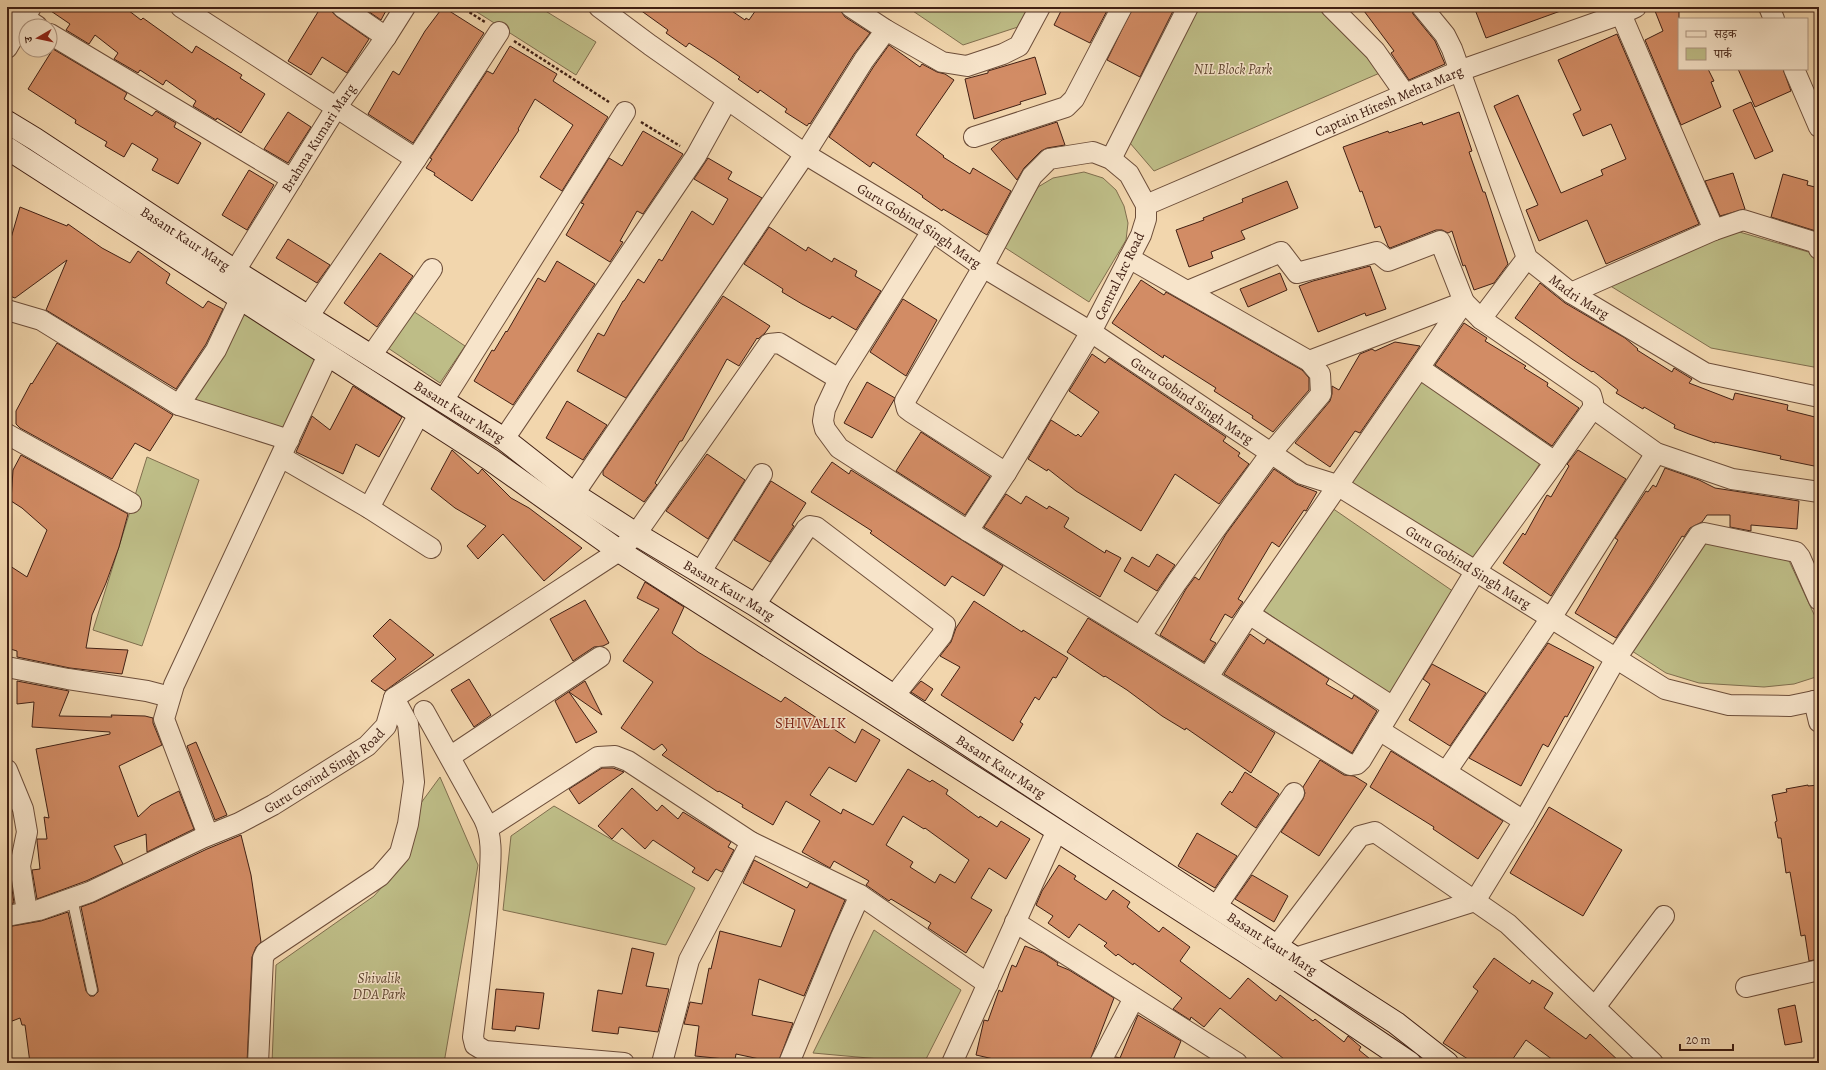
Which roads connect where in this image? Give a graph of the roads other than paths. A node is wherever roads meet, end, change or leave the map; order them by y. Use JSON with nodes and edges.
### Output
{"nodes":[{"id":1,"x":181,"y":7,"type":"edge"},
{"id":2,"x":342,"y":7,"type":"edge"},
{"id":3,"x":405,"y":7,"type":"edge"},
{"id":4,"x":851,"y":7,"type":"edge"},
{"id":5,"x":1040,"y":7,"type":"edge"},
{"id":6,"x":1122,"y":7,"type":"edge"},
{"id":7,"x":1188,"y":7,"type":"edge"},
{"id":8,"x":1331,"y":7,"type":"edge"},
{"id":9,"x":1422,"y":7,"type":"edge"},
{"id":10,"x":1768,"y":7,"type":"edge"},
{"id":11,"x":1631,"y":9,"type":"edge"},
{"id":12,"x":609,"y":10,"type":"edge"},
{"id":13,"x":25,"y":15,"type":"edge"},
{"id":14,"x":1774,"y":18,"type":"edge"},
{"id":15,"x":886,"y":30,"type":"junction"},
{"id":16,"x":499,"y":32,"type":"road end"},
{"id":17,"x":386,"y":37,"type":"junction"},
{"id":18,"x":58,"y":39,"type":"edge"},
{"id":19,"x":7,"y":48,"type":"edge"},
{"id":20,"x":1794,"y":70,"type":"edge"},
{"id":21,"x":1459,"y":71,"type":"junction"},
{"id":22,"x":1405,"y":94,"type":"junction"},
{"id":23,"x":727,"y":100,"type":"junction"},
{"id":24,"x":336,"y":108,"type":"junction"},
{"id":25,"x":626,"y":112,"type":"road end"},
{"id":26,"x":1819,"y":126,"type":"edge"},
{"id":27,"x":10,"y":132,"type":"edge"},
{"id":28,"x":974,"y":137,"type":"dead end"},
{"id":29,"x":7,"y":148,"type":"edge"},
{"id":30,"x":805,"y":154,"type":"junction"},
{"id":31,"x":416,"y":159,"type":"junction"},
{"id":32,"x":1111,"y":159,"type":"junction"},
{"id":33,"x":292,"y":179,"type":"junction"},
{"id":34,"x":1146,"y":205,"type":"junction"},
{"id":35,"x":1714,"y":230,"type":"junction"},
{"id":36,"x":932,"y":231,"type":"junction"},
{"id":37,"x":1819,"y":249,"type":"edge"},
{"id":38,"x":1129,"y":258,"type":"junction"},
{"id":39,"x":1527,"y":258,"type":"junction"},
{"id":40,"x":983,"y":267,"type":"junction"},
{"id":41,"x":432,"y":269,"type":"dead end"},
{"id":42,"x":235,"y":271,"type":"junction"},
{"id":43,"x":1188,"y":291,"type":"junction"},
{"id":44,"x":1571,"y":292,"type":"junction"},
{"id":45,"x":241,"y":297,"type":"junction"},
{"id":46,"x":1464,"y":302,"type":"junction"},
{"id":47,"x":7,"y":310,"type":"edge"},
{"id":48,"x":308,"y":317,"type":"junction"},
{"id":49,"x":1481,"y":319,"type":"junction"},
{"id":50,"x":1091,"y":332,"type":"junction"},
{"id":51,"x":328,"y":355,"type":"junction"},
{"id":52,"x":371,"y":356,"type":"junction"},
{"id":53,"x":1309,"y":361,"type":"junction"},
{"id":54,"x":1418,"y":368,"type":"junction"},
{"id":55,"x":840,"y":379,"type":"junction"},
{"id":56,"x":1819,"y":397,"type":"edge"},
{"id":57,"x":443,"y":401,"type":"junction"},
{"id":58,"x":179,"y":405,"type":"junction"},
{"id":59,"x":1593,"y":408,"type":"junction"},
{"id":60,"x":419,"y":414,"type":"junction"},
{"id":61,"x":7,"y":434,"type":"edge"},
{"id":62,"x":504,"y":440,"type":"junction"},
{"id":63,"x":285,"y":449,"type":"junction"},
{"id":64,"x":1271,"y":453,"type":"junction"},
{"id":65,"x":1656,"y":453,"type":"junction"},
{"id":66,"x":1555,"y":462,"type":"junction"},
{"id":67,"x":1006,"y":473,"type":"junction"},
{"id":68,"x":762,"y":474,"type":"dead end"},
{"id":69,"x":1337,"y":485,"type":"junction"},
{"id":70,"x":1819,"y":492,"type":"edge"},
{"id":71,"x":574,"y":494,"type":"junction"},
{"id":72,"x":131,"y":503,"type":"dead end"},
{"id":73,"x":369,"y":508,"type":"junction"},
{"id":74,"x":968,"y":531,"type":"junction"},
{"id":75,"x":636,"y":534,"type":"junction"},
{"id":76,"x":431,"y":548,"type":"dead end"},
{"id":77,"x":619,"y":551,"type":"junction"},
{"id":78,"x":1475,"y":572,"type":"junction"},
{"id":79,"x":700,"y":573,"type":"junction"},
{"id":80,"x":1819,"y":600,"type":"edge"},
{"id":81,"x":755,"y":604,"type":"junction"},
{"id":82,"x":1249,"y":614,"type":"junction"},
{"id":83,"x":1551,"y":618,"type":"junction"},
{"id":84,"x":1141,"y":636,"type":"junction"},
{"id":85,"x":600,"y":657,"type":"dead end"},
{"id":86,"x":1615,"y":660,"type":"junction"},
{"id":87,"x":7,"y":666,"type":"edge"},
{"id":88,"x":1208,"y":677,"type":"junction"},
{"id":89,"x":894,"y":696,"type":"junction"},
{"id":90,"x":170,"y":697,"type":"junction"},
{"id":91,"x":394,"y":698,"type":"junction"},
{"id":92,"x":1816,"y":700,"type":"edge"},
{"id":93,"x":1393,"y":707,"type":"junction"},
{"id":94,"x":424,"y":711,"type":"dead end"},
{"id":95,"x":1819,"y":722,"type":"edge"},
{"id":96,"x":1379,"y":730,"type":"junction"},
{"id":97,"x":451,"y":756,"type":"junction"},
{"id":98,"x":7,"y":770,"type":"edge"},
{"id":99,"x":1446,"y":772,"type":"junction"},
{"id":100,"x":1294,"y":793,"type":"dead end"},
{"id":101,"x":1524,"y":821,"type":"junction"},
{"id":102,"x":488,"y":828,"type":"junction"},
{"id":103,"x":1057,"y":830,"type":"junction"},
{"id":104,"x":208,"y":835,"type":"junction"},
{"id":105,"x":751,"y":842,"type":"junction"},
{"id":106,"x":860,"y":894,"type":"junction"},
{"id":107,"x":72,"y":898,"type":"junction"},
{"id":108,"x":1475,"y":901,"type":"junction"},
{"id":109,"x":1216,"y":907,"type":"junction"},
{"id":110,"x":27,"y":912,"type":"junction"},
{"id":111,"x":7,"y":916,"type":"edge"},
{"id":112,"x":1664,"y":916,"type":"dead end"},
{"id":113,"x":1015,"y":922,"type":"junction"},
{"id":114,"x":1276,"y":946,"type":"junction"},
{"id":115,"x":1295,"y":958,"type":"junction"},
{"id":116,"x":1269,"y":968,"type":"junction"},
{"id":117,"x":1819,"y":970,"type":"edge"},
{"id":118,"x":988,"y":984,"type":"junction"},
{"id":119,"x":1746,"y":986,"type":"dead end"},
{"id":120,"x":92,"y":990,"type":"dead end"},
{"id":121,"x":1134,"y":998,"type":"junction"},
{"id":122,"x":1594,"y":1007,"type":"junction"},
{"id":123,"x":258,"y":1063,"type":"edge"},
{"id":124,"x":624,"y":1063,"type":"edge"},
{"id":125,"x":662,"y":1063,"type":"edge"},
{"id":126,"x":789,"y":1063,"type":"edge"},
{"id":127,"x":952,"y":1063,"type":"edge"},
{"id":128,"x":1100,"y":1063,"type":"edge"},
{"id":129,"x":1237,"y":1063,"type":"edge"},
{"id":130,"x":1410,"y":1063,"type":"edge"},
{"id":131,"x":1447,"y":1063,"type":"edge"},
{"id":132,"x":1653,"y":1063,"type":"edge"}],
"edges":[{"from":1,"to":24,"type":"street"},
{"from":2,"to":17,"type":"street"},
{"from":3,"to":17,"type":"street","name":"Brahma Kumari Marg"},
{"from":4,"to":15,"type":"street"},
{"from":5,"to":15,"type":"street"},
{"from":6,"to":28,"type":"street"},
{"from":7,"to":32,"type":"street"},
{"from":8,"to":22,"type":"street"},
{"from":9,"to":21,"type":"street"},
{"from":10,"to":14,"type":"street"},
{"from":11,"to":21,"type":"street","name":"Captain Hitesh Mehta Marg"},
{"from":11,"to":35,"type":"street"},
{"from":12,"to":23,"type":"street","name":"Guru Gobind Singh Marg"},
{"from":13,"to":19,"type":"street"},
{"from":15,"to":30,"type":"street"},
{"from":16,"to":31,"type":"street"},
{"from":17,"to":24,"type":"street","name":"Brahma Kumari Marg"},
{"from":18,"to":33,"type":"street"},
{"from":20,"to":26,"type":"street"},
{"from":21,"to":22,"type":"street","name":"Captain Hitesh Mehta Marg"},
{"from":21,"to":39,"type":"street"},
{"from":22,"to":34,"type":"street","name":"Captain Hitesh Mehta Marg"},
{"from":23,"to":30,"type":"street","name":"Guru Gobind Singh Marg"},
{"from":23,"to":62,"type":"street"},
{"from":24,"to":31,"type":"street"},
{"from":24,"to":33,"type":"street","name":"Brahma Kumari Marg"},
{"from":25,"to":57,"type":"street"},
{"from":27,"to":42,"type":"main road","name":"Basant Kaur Marg"},
{"from":29,"to":45,"type":"main road","name":"Basant Kaur Marg"},
{"from":30,"to":36,"type":"street","name":"Guru Gobind Singh Marg"},
{"from":30,"to":71,"type":"street"},
{"from":31,"to":48,"type":"street"},
{"from":32,"to":34,"type":"street"},
{"from":32,"to":40,"type":"street"},
{"from":33,"to":42,"type":"street","name":"Brahma Kumari Marg"},
{"from":34,"to":38,"type":"street","name":"Central Arc Road"},
{"from":35,"to":37,"type":"street"},
{"from":35,"to":44,"type":"street"},
{"from":36,"to":40,"type":"street","name":"Guru Gobind Singh Marg"},
{"from":36,"to":55,"type":"street"},
{"from":38,"to":43,"type":"street"},
{"from":38,"to":50,"type":"street","name":"Central Arc Road"},
{"from":39,"to":44,"type":"street","name":"Madri Marg"},
{"from":39,"to":49,"type":"street"},
{"from":40,"to":50,"type":"street","name":"Guru Gobind Singh Marg"},
{"from":40,"to":67,"type":"street"},
{"from":41,"to":52,"type":"street"},
{"from":42,"to":48,"type":"main road","name":"Basant Kaur Marg"},
{"from":43,"to":46,"type":"street"},
{"from":43,"to":53,"type":"street"},
{"from":44,"to":56,"type":"street","name":"Madri Marg"},
{"from":45,"to":51,"type":"main road","name":"Basant Kaur Marg"},
{"from":45,"to":58,"type":"street"},
{"from":46,"to":49,"type":"street"},
{"from":46,"to":53,"type":"street"},
{"from":46,"to":54,"type":"street"},
{"from":47,"to":58,"type":"street"},
{"from":48,"to":52,"type":"main road","name":"Basant Kaur Marg"},
{"from":49,"to":59,"type":"street"},
{"from":50,"to":64,"type":"street","name":"Guru Gobind Singh Marg"},
{"from":50,"to":67,"type":"street","name":"Central Arc Road"},
{"from":51,"to":60,"type":"main road","name":"Basant Kaur Marg"},
{"from":51,"to":63,"type":"street"},
{"from":52,"to":57,"type":"main road","name":"Basant Kaur Marg"},
{"from":53,"to":64,"type":"street"},
{"from":54,"to":66,"type":"street"},
{"from":54,"to":69,"type":"street"},
{"from":55,"to":74,"type":"street"},
{"from":55,"to":75,"type":"street"},
{"from":57,"to":62,"type":"main road","name":"Basant Kaur Marg"},
{"from":58,"to":63,"type":"street"},
{"from":59,"to":65,"type":"street"},
{"from":59,"to":66,"type":"street"},
{"from":60,"to":73,"type":"street"},
{"from":60,"to":77,"type":"main road","name":"Basant Kaur Marg"},
{"from":61,"to":72,"type":"street"},
{"from":62,"to":71,"type":"main road","name":"Basant Kaur Marg"},
{"from":63,"to":73,"type":"street"},
{"from":63,"to":90,"type":"street"},
{"from":64,"to":69,"type":"street","name":"Guru Gobind Singh Marg"},
{"from":64,"to":84,"type":"street"},
{"from":65,"to":70,"type":"street"},
{"from":65,"to":83,"type":"street"},
{"from":66,"to":78,"type":"street"},
{"from":67,"to":74,"type":"street","name":"Central Arc Road"},
{"from":68,"to":79,"type":"street"},
{"from":69,"to":78,"type":"street","name":"Guru Gobind Singh Marg"},
{"from":69,"to":82,"type":"street"},
{"from":71,"to":75,"type":"main road","name":"Basant Kaur Marg"},
{"from":73,"to":76,"type":"street"},
{"from":74,"to":84,"type":"street"},
{"from":75,"to":77,"type":"street"},
{"from":75,"to":79,"type":"main road","name":"Basant Kaur Marg"},
{"from":77,"to":91,"type":"street"},
{"from":77,"to":103,"type":"main road","name":"Basant Kaur Marg"},
{"from":78,"to":83,"type":"street","name":"Guru Gobind Singh Marg"},
{"from":78,"to":93,"type":"street"},
{"from":79,"to":81,"type":"main road","name":"Basant Kaur Marg"},
{"from":80,"to":86,"type":"street"},
{"from":81,"to":89,"type":"main road","name":"Basant Kaur Marg"},
{"from":81,"to":89,"type":"street"},
{"from":82,"to":88,"type":"street"},
{"from":82,"to":93,"type":"street"},
{"from":83,"to":86,"type":"street","name":"Guru Gobind Singh Marg"},
{"from":83,"to":99,"type":"street"},
{"from":84,"to":88,"type":"street"},
{"from":85,"to":97,"type":"street"},
{"from":86,"to":92,"type":"street","name":"Guru Gobind Singh Marg"},
{"from":86,"to":101,"type":"street"},
{"from":87,"to":90,"type":"street"},
{"from":88,"to":96,"type":"street"},
{"from":89,"to":109,"type":"main road","name":"Basant Kaur Marg"},
{"from":90,"to":104,"type":"street"},
{"from":91,"to":104,"type":"street","name":"Guru Govind Singh Road"},
{"from":91,"to":123,"type":"street"},
{"from":92,"to":95,"type":"street"},
{"from":93,"to":96,"type":"street"},
{"from":94,"to":97,"type":"street"},
{"from":96,"to":99,"type":"street"},
{"from":97,"to":102,"type":"street"},
{"from":98,"to":110,"type":"street"},
{"from":99,"to":101,"type":"street"},
{"from":100,"to":109,"type":"street"},
{"from":101,"to":108,"type":"street"},
{"from":102,"to":105,"type":"street"},
{"from":102,"to":124,"type":"street"},
{"from":103,"to":113,"type":"street"},
{"from":103,"to":116,"type":"main road","name":"Basant Kaur Marg"},
{"from":104,"to":107,"type":"street","name":"Guru Govind Singh Road"},
{"from":105,"to":106,"type":"street"},
{"from":105,"to":125,"type":"street"},
{"from":106,"to":118,"type":"street"},
{"from":106,"to":126,"type":"street"},
{"from":107,"to":110,"type":"street","name":"Guru Govind Singh Road"},
{"from":107,"to":120,"type":"lane"},
{"from":108,"to":114,"type":"street"},
{"from":108,"to":115,"type":"street"},
{"from":108,"to":122,"type":"street"},
{"from":109,"to":114,"type":"main road","name":"Basant Kaur Marg"},
{"from":110,"to":111,"type":"street","name":"Guru Govind Singh Road"},
{"from":112,"to":122,"type":"street"},
{"from":113,"to":118,"type":"street"},
{"from":113,"to":121,"type":"street"},
{"from":114,"to":115,"type":"main road","name":"Basant Kaur Marg"},
{"from":114,"to":116,"type":"street"},
{"from":115,"to":116,"type":"street"},
{"from":115,"to":131,"type":"main road","name":"Basant Kaur Marg"},
{"from":116,"to":130,"type":"main road","name":"Basant Kaur Marg"},
{"from":117,"to":119,"type":"street"},
{"from":118,"to":127,"type":"street"},
{"from":121,"to":128,"type":"street"},
{"from":121,"to":129,"type":"street"},
{"from":122,"to":132,"type":"street"}]}
